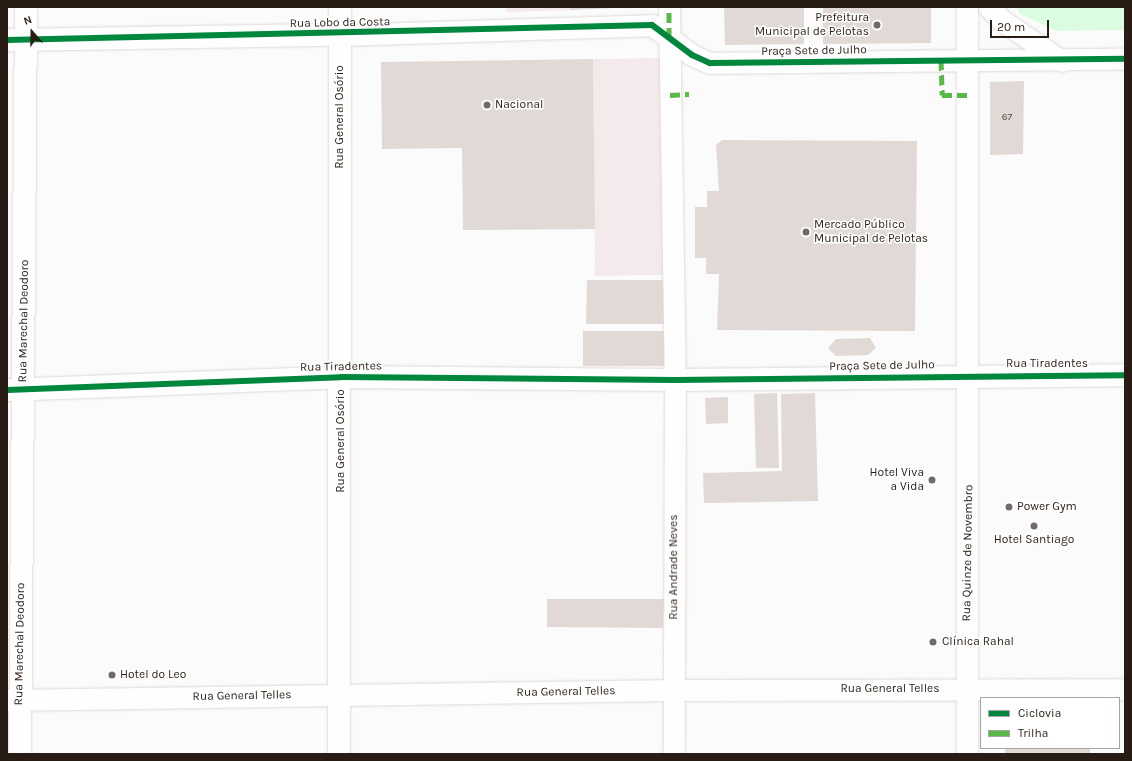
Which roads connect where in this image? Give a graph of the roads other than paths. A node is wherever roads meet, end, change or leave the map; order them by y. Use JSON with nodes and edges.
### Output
{"nodes":[{"id":1,"x":26,"y":7,"type":"edge"},
{"id":2,"x":340,"y":7,"type":"edge"},
{"id":3,"x":669,"y":7,"type":"edge"},
{"id":4,"x":968,"y":7,"type":"edge"},
{"id":5,"x":989,"y":7,"type":"edge"},
{"id":6,"x":340,"y":35,"type":"junction"},
{"id":7,"x":669,"y":36,"type":"junction"},
{"id":8,"x":17,"y":39,"type":"edge"},
{"id":9,"x":1125,"y":59,"type":"edge"},
{"id":10,"x":1062,"y":61,"type":"junction"},
{"id":11,"x":967,"y":62,"type":"junction"},
{"id":12,"x":970,"y":375,"type":"junction"},
{"id":13,"x":1125,"y":375,"type":"edge"},
{"id":14,"x":341,"y":377,"type":"junction"},
{"id":15,"x":675,"y":380,"type":"junction"},
{"id":16,"x":15,"y":390,"type":"edge"},
{"id":17,"x":967,"y":689,"type":"junction"},
{"id":18,"x":1125,"y":689,"type":"edge"},
{"id":19,"x":674,"y":690,"type":"junction"},
{"id":20,"x":339,"y":695,"type":"junction"},
{"id":21,"x":13,"y":700,"type":"edge"},
{"id":22,"x":20,"y":754,"type":"edge"},
{"id":23,"x":339,"y":754,"type":"edge"},
{"id":24,"x":674,"y":754,"type":"edge"},
{"id":25,"x":967,"y":754,"type":"edge"}],
"edges":[{"from":1,"to":8,"type":"street","name":"Rua Marechal Deodoro"},
{"from":2,"to":6,"type":"street","name":"Rua General Osório"},
{"from":3,"to":7,"type":"street"},
{"from":4,"to":11,"type":"street"},
{"from":5,"to":10,"type":"street"},
{"from":6,"to":7,"type":"street","name":"Rua Lobo da Costa"},
{"from":6,"to":8,"type":"street","name":"Rua Lobo da Costa"},
{"from":6,"to":14,"type":"street","name":"Rua General Osório"},
{"from":7,"to":11,"type":"street","name":"Praça Sete de Julho"},
{"from":7,"to":15,"type":"street"},
{"from":8,"to":16,"type":"street","name":"Rua Marechal Deodoro"},
{"from":9,"to":10,"type":"street","name":"Praça Sete de Julho"},
{"from":10,"to":11,"type":"street","name":"Praça Sete de Julho"},
{"from":11,"to":12,"type":"street"},
{"from":12,"to":13,"type":"street","name":"Rua Tiradentes"},
{"from":12,"to":15,"type":"street","name":"Praça Sete de Julho"},
{"from":12,"to":17,"type":"street","name":"Rua Quinze de Novembro"},
{"from":14,"to":15,"type":"street","name":"Rua Tiradentes"},
{"from":14,"to":16,"type":"street","name":"Rua Tiradentes"},
{"from":14,"to":20,"type":"street","name":"Rua General Osório"},
{"from":15,"to":19,"type":"street","name":"Rua Andrade Neves"},
{"from":16,"to":21,"type":"street","name":"Rua Marechal Deodoro"},
{"from":17,"to":18,"type":"street","name":"Rua General Telles"},
{"from":17,"to":19,"type":"street","name":"Rua General Telles"},
{"from":17,"to":25,"type":"street","name":"Rua Quinze de Novembro"},
{"from":19,"to":20,"type":"street","name":"Rua General Telles"},
{"from":19,"to":24,"type":"street","name":"Rua Andrade Neves"},
{"from":20,"to":21,"type":"street","name":"Rua General Telles"},
{"from":20,"to":23,"type":"street","name":"Rua General Osório"},
{"from":21,"to":22,"type":"street","name":"Rua Marechal Deodoro"}]}
